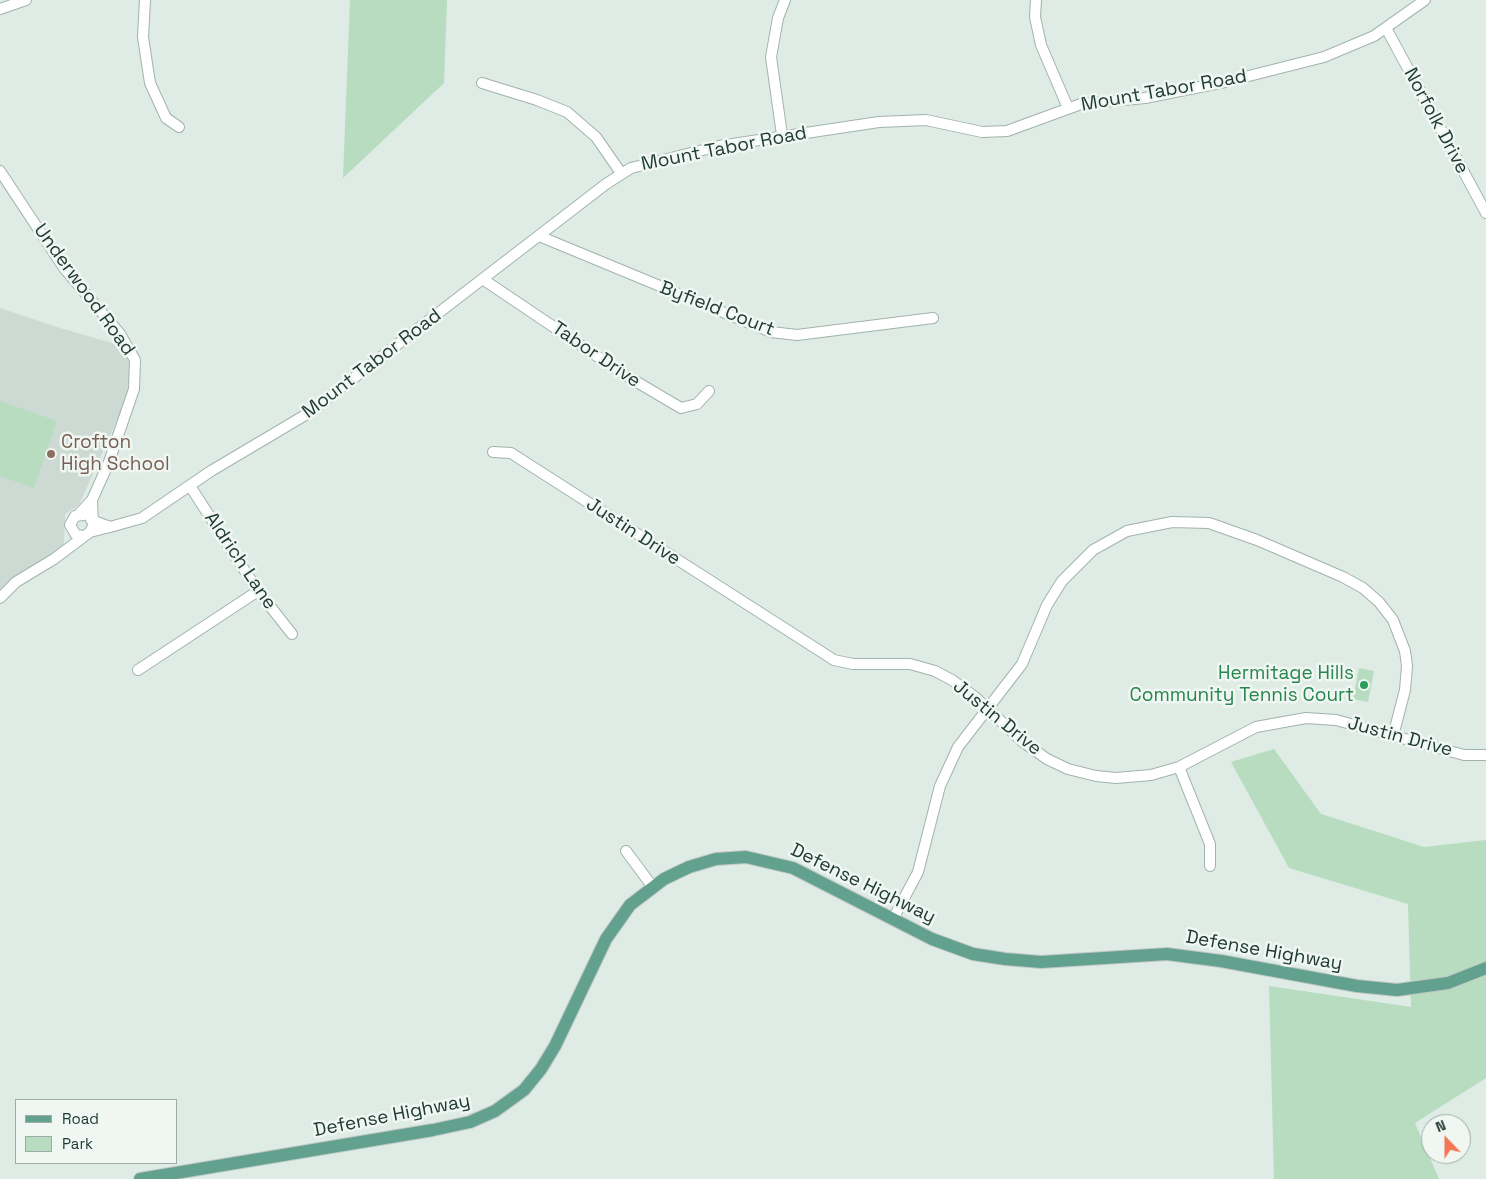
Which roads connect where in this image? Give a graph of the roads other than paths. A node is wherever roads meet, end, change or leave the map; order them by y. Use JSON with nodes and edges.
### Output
{"nodes":[{"id":1,"x":26,"y":0,"type":"edge"},
{"id":2,"x":145,"y":0,"type":"edge"},
{"id":3,"x":785,"y":0,"type":"edge"},
{"id":4,"x":1036,"y":0,"type":"edge"},
{"id":5,"x":1425,"y":0,"type":"edge"},
{"id":6,"x":0,"y":9,"type":"edge"},
{"id":7,"x":1386,"y":28,"type":"junction"},
{"id":8,"x":482,"y":83,"type":"dead end"},
{"id":9,"x":1068,"y":108,"type":"junction"},
{"id":10,"x":180,"y":127,"type":"dead end"},
{"id":11,"x":782,"y":135,"type":"junction"},
{"id":12,"x":0,"y":171,"type":"edge"},
{"id":13,"x":621,"y":173,"type":"junction"},
{"id":14,"x":1486,"y":213,"type":"edge"},
{"id":15,"x":540,"y":236,"type":"junction"},
{"id":16,"x":484,"y":280,"type":"junction"},
{"id":17,"x":933,"y":318,"type":"dead end"},
{"id":18,"x":709,"y":391,"type":"dead end"},
{"id":19,"x":493,"y":452,"type":"dead end"},
{"id":20,"x":190,"y":486,"type":"junction"},
{"id":21,"x":92,"y":500,"type":"junction"},
{"id":22,"x":78,"y":514,"type":"junction"},
{"id":23,"x":91,"y":519,"type":"junction"},
{"id":24,"x":110,"y":527,"type":"junction"},
{"id":25,"x":71,"y":529,"type":"junction"},
{"id":26,"x":86,"y":534,"type":"junction"},
{"id":27,"x":64,"y":552,"type":"junction"},
{"id":28,"x":258,"y":591,"type":"junction"},
{"id":29,"x":0,"y":598,"type":"edge"},
{"id":30,"x":292,"y":634,"type":"dead end"},
{"id":31,"x":138,"y":670,"type":"dead end"},
{"id":32,"x":987,"y":709,"type":"junction"},
{"id":33,"x":1393,"y":736,"type":"junction"},
{"id":34,"x":1486,"y":755,"type":"edge"},
{"id":35,"x":1179,"y":767,"type":"junction"},
{"id":36,"x":626,"y":851,"type":"dead end"},
{"id":37,"x":1210,"y":866,"type":"dead end"},
{"id":38,"x":652,"y":886,"type":"junction"},
{"id":39,"x":893,"y":919,"type":"junction"},
{"id":40,"x":1486,"y":968,"type":"edge"},
{"id":41,"x":140,"y":1179,"type":"edge"}],
"edges":[{"from":1,"to":6,"type":"street"},
{"from":2,"to":10,"type":"street"},
{"from":3,"to":11,"type":"street"},
{"from":4,"to":9,"type":"street"},
{"from":5,"to":7,"type":"street","name":"Mount Tabor Road"},
{"from":7,"to":9,"type":"street","name":"Mount Tabor Road"},
{"from":7,"to":14,"type":"street","name":"Norfolk Drive"},
{"from":8,"to":13,"type":"street"},
{"from":9,"to":11,"type":"street","name":"Mount Tabor Road"},
{"from":11,"to":13,"type":"street","name":"Mount Tabor Road"},
{"from":12,"to":21,"type":"street","name":"Underwood Road"},
{"from":13,"to":15,"type":"street","name":"Mount Tabor Road"},
{"from":15,"to":16,"type":"street","name":"Mount Tabor Road"},
{"from":15,"to":17,"type":"street","name":"Byfield Court"},
{"from":16,"to":18,"type":"street","name":"Tabor Drive"},
{"from":16,"to":20,"type":"street","name":"Mount Tabor Road"},
{"from":19,"to":32,"type":"street","name":"Justin Drive"},
{"from":20,"to":24,"type":"street","name":"Mount Tabor Road"},
{"from":20,"to":28,"type":"street","name":"Aldrich Lane"},
{"from":21,"to":22,"type":"street","name":"Underwood Road"},
{"from":21,"to":23,"type":"street","name":"Underwood Road"},
{"from":22,"to":23,"type":"street"},
{"from":22,"to":25,"type":"street"},
{"from":23,"to":24,"type":"street"},
{"from":23,"to":26,"type":"street"},
{"from":24,"to":26,"type":"street","name":"Mount Tabor Road"},
{"from":25,"to":26,"type":"street"},
{"from":25,"to":27,"type":"street"},
{"from":26,"to":27,"type":"street"},
{"from":27,"to":29,"type":"street"},
{"from":28,"to":30,"type":"street","name":"Aldrich Lane"},
{"from":28,"to":31,"type":"street"},
{"from":32,"to":33,"type":"street"},
{"from":32,"to":35,"type":"street","name":"Justin Drive"},
{"from":32,"to":39,"type":"street"},
{"from":33,"to":34,"type":"street","name":"Justin Drive"},
{"from":33,"to":35,"type":"street","name":"Justin Drive"},
{"from":35,"to":37,"type":"street"},
{"from":36,"to":38,"type":"street"},
{"from":38,"to":39,"type":"main road","name":"Defense Highway"},
{"from":38,"to":41,"type":"main road","name":"Defense Highway"},
{"from":39,"to":40,"type":"main road","name":"Defense Highway"}]}
